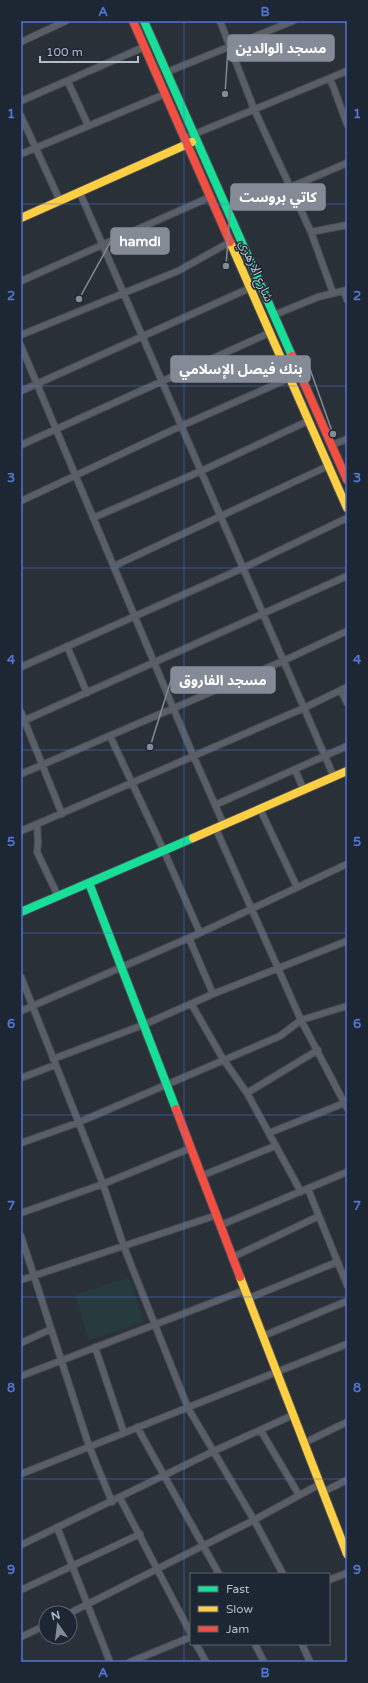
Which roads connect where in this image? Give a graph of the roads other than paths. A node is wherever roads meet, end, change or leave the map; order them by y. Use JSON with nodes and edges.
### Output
{"nodes":[{"id":1,"x":66,"y":21,"type":"edge"},
{"id":2,"x":133,"y":21,"type":"edge"},
{"id":3,"x":144,"y":21,"type":"edge"},
{"id":4,"x":220,"y":21,"type":"edge"},
{"id":5,"x":293,"y":21,"type":"edge"},
{"id":6,"x":22,"y":39,"type":"edge"},
{"id":7,"x":144,"y":47,"type":"junction"},
{"id":8,"x":230,"y":47,"type":"junction"},
{"id":9,"x":347,"y":71,"type":"edge"},
{"id":10,"x":167,"y":72,"type":"junction"},
{"id":11,"x":330,"y":78,"type":"junction"},
{"id":12,"x":68,"y":82,"type":"junction"},
{"id":13,"x":166,"y":94,"type":"junction"},
{"id":14,"x":21,"y":102,"type":"edge"},
{"id":15,"x":254,"y":109,"type":"junction"},
{"id":16,"x":21,"y":116,"type":"edge"},
{"id":17,"x":347,"y":124,"type":"edge"},
{"id":18,"x":88,"y":125,"type":"junction"},
{"id":19,"x":196,"y":137,"type":"junction"},
{"id":20,"x":186,"y":141,"type":"junction"},
{"id":21,"x":36,"y":148,"type":"junction"},
{"id":22,"x":21,"y":154,"type":"edge"},
{"id":23,"x":347,"y":163,"type":"edge"},
{"id":24,"x":291,"y":187,"type":"junction"},
{"id":25,"x":80,"y":192,"type":"junction"},
{"id":26,"x":210,"y":197,"type":"junction"},
{"id":27,"x":60,"y":201,"type":"junction"},
{"id":28,"x":21,"y":218,"type":"edge"},
{"id":29,"x":347,"y":225,"type":"edge"},
{"id":30,"x":311,"y":232,"type":"junction"},
{"id":31,"x":230,"y":242,"type":"junction"},
{"id":32,"x":103,"y":245,"type":"junction"},
{"id":33,"x":21,"y":281,"type":"edge"},
{"id":34,"x":250,"y":288,"type":"junction"},
{"id":35,"x":345,"y":290,"type":"edge"},
{"id":36,"x":123,"y":292,"type":"junction"},
{"id":37,"x":332,"y":293,"type":"junction"},
{"id":38,"x":347,"y":300,"type":"edge"},
{"id":39,"x":274,"y":315,"type":"junction"},
{"id":40,"x":269,"y":333,"type":"junction"},
{"id":41,"x":21,"y":336,"type":"edge"},
{"id":42,"x":142,"y":336,"type":"junction"},
{"id":43,"x":21,"y":346,"type":"edge"},
{"id":44,"x":290,"y":378,"type":"junction"},
{"id":45,"x":162,"y":382,"type":"junction"},
{"id":46,"x":37,"y":384,"type":"junction"},
{"id":47,"x":21,"y":390,"type":"edge"},
{"id":48,"x":308,"y":421,"type":"junction"},
{"id":49,"x":181,"y":426,"type":"junction"},
{"id":50,"x":56,"y":430,"type":"junction"},
{"id":51,"x":347,"y":439,"type":"edge"},
{"id":52,"x":21,"y":445,"type":"edge"},
{"id":53,"x":332,"y":445,"type":"junction"},
{"id":54,"x":328,"y":466,"type":"junction"},
{"id":55,"x":201,"y":471,"type":"junction"},
{"id":56,"x":76,"y":475,"type":"junction"},
{"id":57,"x":347,"y":480,"type":"edge"},
{"id":58,"x":21,"y":501,"type":"edge"},
{"id":59,"x":347,"y":508,"type":"edge"},
{"id":60,"x":93,"y":518,"type":"junction"},
{"id":61,"x":221,"y":518,"type":"junction"},
{"id":62,"x":347,"y":518,"type":"edge"},
{"id":63,"x":114,"y":566,"type":"junction"},
{"id":64,"x":243,"y":568,"type":"junction"},
{"id":65,"x":347,"y":576,"type":"edge"},
{"id":66,"x":263,"y":614,"type":"junction"},
{"id":67,"x":135,"y":616,"type":"junction"},
{"id":68,"x":347,"y":631,"type":"edge"},
{"id":69,"x":67,"y":646,"type":"junction"},
{"id":70,"x":283,"y":661,"type":"junction"},
{"id":71,"x":155,"y":663,"type":"junction"},
{"id":72,"x":21,"y":667,"type":"edge"},
{"id":73,"x":344,"y":688,"type":"edge"},
{"id":74,"x":86,"y":693,"type":"junction"},
{"id":75,"x":347,"y":703,"type":"edge"},
{"id":76,"x":175,"y":708,"type":"junction"},
{"id":77,"x":304,"y":708,"type":"junction"},
{"id":78,"x":21,"y":712,"type":"edge"},
{"id":79,"x":23,"y":721,"type":"edge"},
{"id":80,"x":110,"y":736,"type":"junction"},
{"id":81,"x":347,"y":746,"type":"edge"},
{"id":82,"x":193,"y":755,"type":"junction"},
{"id":83,"x":325,"y":756,"type":"junction"},
{"id":84,"x":43,"y":765,"type":"junction"},
{"id":85,"x":295,"y":769,"type":"junction"},
{"id":86,"x":347,"y":771,"type":"edge"},
{"id":87,"x":21,"y":774,"type":"edge"},
{"id":88,"x":334,"y":777,"type":"junction"},
{"id":89,"x":130,"y":783,"type":"junction"},
{"id":90,"x":304,"y":791,"type":"junction"},
{"id":91,"x":215,"y":805,"type":"junction"},
{"id":92,"x":260,"y":809,"type":"junction"},
{"id":93,"x":62,"y":814,"type":"junction"},
{"id":94,"x":36,"y":824,"type":"junction"},
{"id":95,"x":224,"y":825,"type":"junction"},
{"id":96,"x":216,"y":828,"type":"junction"},
{"id":97,"x":21,"y":831,"type":"edge"},
{"id":98,"x":164,"y":850,"type":"junction"},
{"id":99,"x":347,"y":864,"type":"edge"},
{"id":100,"x":89,"y":883,"type":"junction"},
{"id":101,"x":297,"y":887,"type":"junction"},
{"id":102,"x":58,"y":896,"type":"junction"},
{"id":103,"x":251,"y":909,"type":"junction"},
{"id":104,"x":21,"y":912,"type":"edge"},
{"id":105,"x":200,"y":933,"type":"junction"},
{"id":106,"x":189,"y":938,"type":"junction"},
{"id":107,"x":347,"y":941,"type":"edge"},
{"id":108,"x":121,"y":968,"type":"junction"},
{"id":109,"x":278,"y":970,"type":"junction"},
{"id":110,"x":21,"y":977,"type":"edge"},
{"id":111,"x":213,"y":994,"type":"junction"},
{"id":112,"x":192,"y":1005,"type":"junction"},
{"id":113,"x":33,"y":1006,"type":"junction"},
{"id":114,"x":347,"y":1006,"type":"edge"},
{"id":115,"x":21,"y":1011,"type":"edge"},
{"id":116,"x":301,"y":1020,"type":"junction"},
{"id":117,"x":143,"y":1025,"type":"junction"},
{"id":118,"x":318,"y":1050,"type":"junction"},
{"id":119,"x":223,"y":1059,"type":"junction"},
{"id":120,"x":54,"y":1062,"type":"junction"},
{"id":121,"x":21,"y":1078,"type":"edge"},
{"id":122,"x":166,"y":1084,"type":"junction"},
{"id":123,"x":246,"y":1093,"type":"junction"},
{"id":124,"x":346,"y":1104,"type":"edge"},
{"id":125,"x":77,"y":1123,"type":"junction"},
{"id":126,"x":268,"y":1134,"type":"junction"},
{"id":127,"x":21,"y":1143,"type":"edge"},
{"id":128,"x":275,"y":1146,"type":"junction"},
{"id":129,"x":191,"y":1148,"type":"junction"},
{"id":130,"x":347,"y":1172,"type":"edge"},
{"id":131,"x":202,"y":1176,"type":"junction"},
{"id":132,"x":103,"y":1184,"type":"junction"},
{"id":133,"x":308,"y":1189,"type":"junction"},
{"id":134,"x":301,"y":1192,"type":"junction"},
{"id":135,"x":21,"y":1213,"type":"edge"},
{"id":136,"x":217,"y":1215,"type":"junction"},
{"id":137,"x":319,"y":1216,"type":"junction"},
{"id":138,"x":220,"y":1226,"type":"junction"},
{"id":139,"x":21,"y":1236,"type":"edge"},
{"id":140,"x":124,"y":1247,"type":"junction"},
{"id":141,"x":233,"y":1257,"type":"junction"},
{"id":142,"x":337,"y":1262,"type":"junction"},
{"id":143,"x":33,"y":1276,"type":"junction"},
{"id":144,"x":21,"y":1280,"type":"edge"},
{"id":145,"x":347,"y":1285,"type":"edge"},
{"id":146,"x":245,"y":1290,"type":"junction"},
{"id":147,"x":248,"y":1298,"type":"junction"},
{"id":148,"x":347,"y":1301,"type":"edge"},
{"id":149,"x":154,"y":1324,"type":"junction"},
{"id":150,"x":52,"y":1329,"type":"junction"},
{"id":151,"x":263,"y":1336,"type":"junction"},
{"id":152,"x":21,"y":1342,"type":"edge"},
{"id":153,"x":347,"y":1344,"type":"edge"},
{"id":154,"x":95,"y":1347,"type":"junction"},
{"id":155,"x":61,"y":1360,"type":"junction"},
{"id":156,"x":277,"y":1371,"type":"junction"},
{"id":157,"x":21,"y":1376,"type":"edge"},
{"id":158,"x":188,"y":1408,"type":"junction"},
{"id":159,"x":293,"y":1415,"type":"junction"},
{"id":160,"x":347,"y":1422,"type":"edge"},
{"id":161,"x":138,"y":1427,"type":"junction"},
{"id":162,"x":261,"y":1431,"type":"junction"},
{"id":163,"x":124,"y":1432,"type":"junction"},
{"id":164,"x":304,"y":1443,"type":"junction"},
{"id":165,"x":89,"y":1446,"type":"junction"},
{"id":166,"x":214,"y":1451,"type":"junction"},
{"id":167,"x":21,"y":1474,"type":"edge"},
{"id":168,"x":164,"y":1475,"type":"junction"},
{"id":169,"x":347,"y":1480,"type":"edge"},
{"id":170,"x":320,"y":1484,"type":"junction"},
{"id":171,"x":323,"y":1492,"type":"junction"},
{"id":172,"x":299,"y":1495,"type":"junction"},
{"id":173,"x":120,"y":1498,"type":"junction"},
{"id":174,"x":112,"y":1502,"type":"junction"},
{"id":175,"x":254,"y":1520,"type":"junction"},
{"id":176,"x":57,"y":1527,"type":"junction"},
{"id":177,"x":140,"y":1534,"type":"junction"},
{"id":178,"x":345,"y":1543,"type":"edge"},
{"id":179,"x":21,"y":1545,"type":"edge"},
{"id":180,"x":204,"y":1545,"type":"junction"},
{"id":181,"x":347,"y":1554,"type":"edge"},
{"id":182,"x":73,"y":1566,"type":"junction"},
{"id":183,"x":158,"y":1569,"type":"junction"},
{"id":184,"x":218,"y":1573,"type":"edge"},
{"id":185,"x":282,"y":1573,"type":"edge"},
{"id":186,"x":347,"y":1573,"type":"edge"},
{"id":187,"x":330,"y":1580,"type":"edge"},
{"id":188,"x":21,"y":1590,"type":"edge"},
{"id":189,"x":87,"y":1604,"type":"junction"},
{"id":190,"x":78,"y":1609,"type":"edge"},
{"id":191,"x":38,"y":1629,"type":"edge"},
{"id":192,"x":190,"y":1632,"type":"edge"},
{"id":193,"x":21,"y":1637,"type":"edge"},
{"id":194,"x":190,"y":1638,"type":"edge"},
{"id":195,"x":197,"y":1645,"type":"edge"},
{"id":196,"x":256,"y":1645,"type":"edge"},
{"id":197,"x":302,"y":1645,"type":"edge"},
{"id":198,"x":147,"y":1659,"type":"edge"},
{"id":199,"x":110,"y":1662,"type":"edge"},
{"id":200,"x":130,"y":1662,"type":"edge"},
{"id":201,"x":206,"y":1662,"type":"edge"},
{"id":202,"x":264,"y":1662,"type":"edge"},
{"id":203,"x":310,"y":1662,"type":"edge"}],
"edges":[{"from":1,"to":6,"type":"street"},
{"from":2,"to":7,"type":"street","name":"شارع الازهري"},
{"from":3,"to":10,"type":"street","name":"شارع الازهري"},
{"from":4,"to":8,"type":"street"},
{"from":5,"to":8,"type":"street"},
{"from":7,"to":12,"type":"street"},
{"from":7,"to":13,"type":"street","name":"شارع الازهري"},
{"from":8,"to":10,"type":"street"},
{"from":8,"to":15,"type":"street"},
{"from":9,"to":11,"type":"street"},
{"from":10,"to":19,"type":"street","name":"شارع الازهري"},
{"from":11,"to":15,"type":"street"},
{"from":11,"to":17,"type":"street"},
{"from":12,"to":14,"type":"street"},
{"from":12,"to":18,"type":"street"},
{"from":13,"to":18,"type":"street"},
{"from":13,"to":20,"type":"street","name":"شارع الازهري"},
{"from":15,"to":19,"type":"street"},
{"from":15,"to":24,"type":"street"},
{"from":16,"to":21,"type":"street"},
{"from":18,"to":21,"type":"street"},
{"from":19,"to":20,"type":"street"},
{"from":19,"to":39,"type":"street","name":"شارع الازهري"},
{"from":20,"to":25,"type":"street"},
{"from":20,"to":26,"type":"street","name":"شارع الازهري"},
{"from":21,"to":22,"type":"street"},
{"from":21,"to":27,"type":"street"},
{"from":23,"to":24,"type":"street"},
{"from":24,"to":30,"type":"street"},
{"from":25,"to":27,"type":"street"},
{"from":25,"to":32,"type":"street"},
{"from":26,"to":31,"type":"street","name":"شارع الازهري"},
{"from":26,"to":32,"type":"street"},
{"from":27,"to":28,"type":"street"},
{"from":29,"to":30,"type":"street"},
{"from":30,"to":37,"type":"street"},
{"from":31,"to":34,"type":"street","name":"شارع الازهري"},
{"from":31,"to":36,"type":"street"},
{"from":32,"to":33,"type":"street"},
{"from":32,"to":36,"type":"street"},
{"from":34,"to":40,"type":"street","name":"شارع الازهري"},
{"from":34,"to":42,"type":"street"},
{"from":35,"to":37,"type":"street"},
{"from":35,"to":38,"type":"street"},
{"from":36,"to":41,"type":"street"},
{"from":36,"to":42,"type":"street"},
{"from":37,"to":39,"type":"street"},
{"from":39,"to":53,"type":"street","name":"شارع الازهري"},
{"from":40,"to":44,"type":"street","name":"شارع الازهري"},
{"from":40,"to":45,"type":"street"},
{"from":42,"to":45,"type":"street"},
{"from":42,"to":46,"type":"street"},
{"from":43,"to":46,"type":"street"},
{"from":44,"to":48,"type":"street","name":"شارع الازهري"},
{"from":44,"to":49,"type":"street"},
{"from":45,"to":49,"type":"street"},
{"from":45,"to":50,"type":"street"},
{"from":46,"to":47,"type":"street"},
{"from":46,"to":50,"type":"street"},
{"from":48,"to":54,"type":"street","name":"شارع الازهري"},
{"from":48,"to":55,"type":"street"},
{"from":49,"to":55,"type":"street"},
{"from":49,"to":56,"type":"street"},
{"from":50,"to":52,"type":"street"},
{"from":50,"to":56,"type":"street"},
{"from":51,"to":53,"type":"street"},
{"from":53,"to":57,"type":"street","name":"شارع الازهري"},
{"from":54,"to":59,"type":"street","name":"شارع الازهري"},
{"from":54,"to":61,"type":"street"},
{"from":55,"to":60,"type":"street"},
{"from":55,"to":61,"type":"street"},
{"from":56,"to":58,"type":"street"},
{"from":56,"to":60,"type":"street"},
{"from":60,"to":63,"type":"street"},
{"from":61,"to":63,"type":"street"},
{"from":61,"to":64,"type":"street"},
{"from":62,"to":64,"type":"street"},
{"from":63,"to":67,"type":"street"},
{"from":64,"to":66,"type":"street"},
{"from":64,"to":67,"type":"street"},
{"from":65,"to":66,"type":"street"},
{"from":66,"to":70,"type":"street"},
{"from":66,"to":71,"type":"street"},
{"from":67,"to":69,"type":"street"},
{"from":67,"to":71,"type":"street"},
{"from":68,"to":70,"type":"street"},
{"from":69,"to":72,"type":"street"},
{"from":69,"to":74,"type":"street"},
{"from":70,"to":76,"type":"street"},
{"from":70,"to":77,"type":"street"},
{"from":71,"to":74,"type":"street"},
{"from":71,"to":76,"type":"street"},
{"from":73,"to":75,"type":"street"},
{"from":73,"to":77,"type":"street"},
{"from":74,"to":79,"type":"street"},
{"from":76,"to":80,"type":"street"},
{"from":76,"to":82,"type":"street"},
{"from":77,"to":82,"type":"street"},
{"from":77,"to":83,"type":"street"},
{"from":78,"to":79,"type":"street"},
{"from":79,"to":84,"type":"street"},
{"from":80,"to":84,"type":"street"},
{"from":80,"to":89,"type":"street"},
{"from":81,"to":83,"type":"street"},
{"from":82,"to":89,"type":"street"},
{"from":82,"to":91,"type":"street"},
{"from":83,"to":85,"type":"street"},
{"from":83,"to":88,"type":"street"},
{"from":84,"to":87,"type":"street"},
{"from":84,"to":93,"type":"street"},
{"from":85,"to":90,"type":"street"},
{"from":85,"to":91,"type":"street"},
{"from":86,"to":88,"type":"street"},
{"from":88,"to":90,"type":"street"},
{"from":89,"to":93,"type":"street"},
{"from":89,"to":98,"type":"street"},
{"from":90,"to":92,"type":"street"},
{"from":91,"to":95,"type":"street"},
{"from":92,"to":95,"type":"street"},
{"from":92,"to":101,"type":"street"},
{"from":93,"to":94,"type":"street"},
{"from":94,"to":97,"type":"street"},
{"from":94,"to":102,"type":"street"},
{"from":95,"to":96,"type":"street"},
{"from":96,"to":98,"type":"street"},
{"from":96,"to":103,"type":"street"},
{"from":98,"to":100,"type":"street"},
{"from":98,"to":105,"type":"street"},
{"from":99,"to":101,"type":"street"},
{"from":100,"to":102,"type":"street"},
{"from":100,"to":108,"type":"street"},
{"from":101,"to":103,"type":"street"},
{"from":102,"to":104,"type":"street"},
{"from":103,"to":105,"type":"street"},
{"from":103,"to":109,"type":"street"},
{"from":105,"to":106,"type":"street"},
{"from":106,"to":108,"type":"street"},
{"from":106,"to":111,"type":"street"},
{"from":107,"to":109,"type":"street"},
{"from":108,"to":113,"type":"street"},
{"from":108,"to":117,"type":"street"},
{"from":109,"to":111,"type":"street"},
{"from":109,"to":116,"type":"street"},
{"from":110,"to":113,"type":"street"},
{"from":111,"to":112,"type":"street"},
{"from":112,"to":117,"type":"street"},
{"from":112,"to":119,"type":"street"},
{"from":113,"to":115,"type":"street"},
{"from":113,"to":120,"type":"street"},
{"from":114,"to":116,"type":"street"},
{"from":116,"to":118,"type":"street"},
{"from":116,"to":119,"type":"street"},
{"from":117,"to":120,"type":"street"},
{"from":117,"to":122,"type":"street"},
{"from":118,"to":123,"type":"street"},
{"from":118,"to":124,"type":"street"},
{"from":119,"to":122,"type":"street"},
{"from":119,"to":123,"type":"street"},
{"from":120,"to":121,"type":"street"},
{"from":120,"to":125,"type":"street"},
{"from":122,"to":125,"type":"street"},
{"from":122,"to":129,"type":"street"},
{"from":123,"to":126,"type":"street"},
{"from":124,"to":126,"type":"street"},
{"from":125,"to":127,"type":"street"},
{"from":125,"to":132,"type":"street"},
{"from":126,"to":128,"type":"street"},
{"from":128,"to":131,"type":"street"},
{"from":128,"to":134,"type":"street"},
{"from":129,"to":131,"type":"street"},
{"from":129,"to":132,"type":"street"},
{"from":130,"to":133,"type":"street"},
{"from":131,"to":136,"type":"street"},
{"from":132,"to":135,"type":"street"},
{"from":132,"to":140,"type":"street"},
{"from":133,"to":134,"type":"street"},
{"from":133,"to":137,"type":"street"},
{"from":134,"to":138,"type":"street"},
{"from":136,"to":138,"type":"street"},
{"from":136,"to":140,"type":"street"},
{"from":137,"to":141,"type":"street"},
{"from":137,"to":142,"type":"street"},
{"from":138,"to":141,"type":"street"},
{"from":139,"to":143,"type":"street"},
{"from":140,"to":143,"type":"street"},
{"from":140,"to":149,"type":"street"},
{"from":141,"to":146,"type":"street"},
{"from":142,"to":145,"type":"street"},
{"from":142,"to":147,"type":"street"},
{"from":143,"to":144,"type":"street"},
{"from":143,"to":150,"type":"street"},
{"from":146,"to":147,"type":"street"},
{"from":146,"to":149,"type":"street"},
{"from":147,"to":151,"type":"street"},
{"from":148,"to":151,"type":"street"},
{"from":149,"to":154,"type":"street"},
{"from":149,"to":158,"type":"street"},
{"from":150,"to":152,"type":"street"},
{"from":150,"to":155,"type":"street"},
{"from":151,"to":156,"type":"street"},
{"from":153,"to":156,"type":"street"},
{"from":154,"to":155,"type":"street"},
{"from":154,"to":163,"type":"street"},
{"from":155,"to":157,"type":"street"},
{"from":155,"to":165,"type":"street"},
{"from":156,"to":158,"type":"street"},
{"from":156,"to":159,"type":"street"},
{"from":158,"to":161,"type":"street"},
{"from":158,"to":166,"type":"street"},
{"from":159,"to":162,"type":"street"},
{"from":159,"to":164,"type":"street"},
{"from":160,"to":164,"type":"street"},
{"from":161,"to":163,"type":"street"},
{"from":161,"to":168,"type":"street"},
{"from":162,"to":166,"type":"street"},
{"from":162,"to":172,"type":"street"},
{"from":163,"to":165,"type":"street"},
{"from":164,"to":170,"type":"street"},
{"from":165,"to":167,"type":"street"},
{"from":165,"to":174,"type":"street"},
{"from":166,"to":168,"type":"street"},
{"from":166,"to":175,"type":"street"},
{"from":168,"to":173,"type":"street"},
{"from":168,"to":180,"type":"street"},
{"from":169,"to":171,"type":"street"},
{"from":170,"to":171,"type":"street"},
{"from":170,"to":172,"type":"street"},
{"from":171,"to":178,"type":"street"},
{"from":172,"to":175,"type":"street"},
{"from":173,"to":174,"type":"street"},
{"from":173,"to":177,"type":"street"},
{"from":174,"to":176,"type":"street"},
{"from":175,"to":180,"type":"street"},
{"from":175,"to":185,"type":"street"},
{"from":176,"to":179,"type":"street"},
{"from":176,"to":182,"type":"street"},
{"from":177,"to":182,"type":"street"},
{"from":177,"to":183,"type":"street"},
{"from":178,"to":181,"type":"street"},
{"from":180,"to":183,"type":"street"},
{"from":180,"to":184,"type":"street"},
{"from":182,"to":188,"type":"street"},
{"from":182,"to":189,"type":"street"},
{"from":183,"to":189,"type":"street"},
{"from":183,"to":192,"type":"street"},
{"from":186,"to":187,"type":"street"},
{"from":189,"to":190,"type":"street"},
{"from":189,"to":199,"type":"street"},
{"from":191,"to":193,"type":"street"},
{"from":194,"to":198,"type":"street"},
{"from":195,"to":201,"type":"street"},
{"from":196,"to":202,"type":"street"},
{"from":197,"to":203,"type":"street"},
{"from":198,"to":200,"type":"street"}]}
